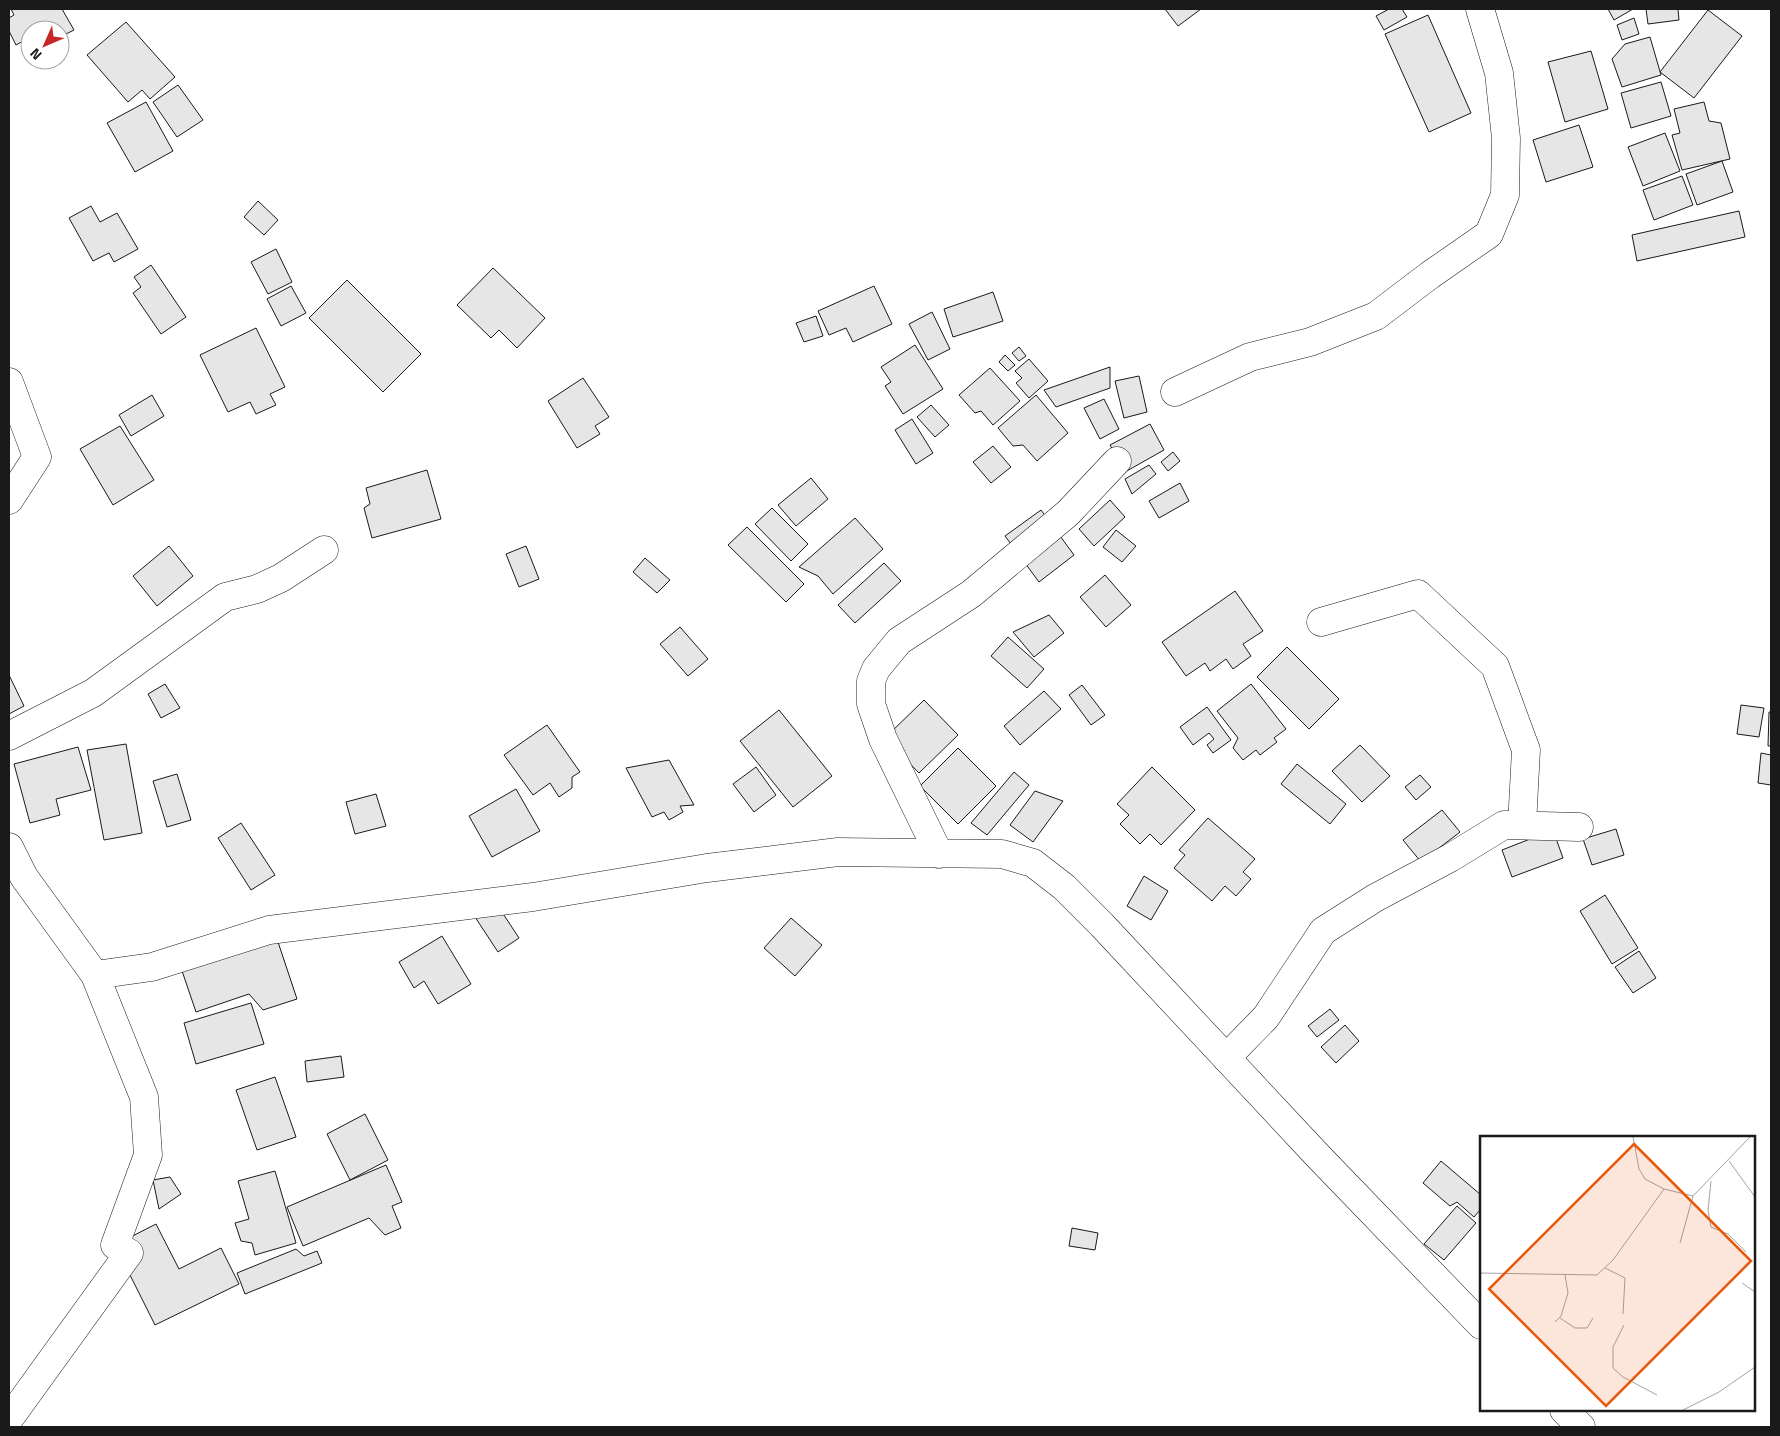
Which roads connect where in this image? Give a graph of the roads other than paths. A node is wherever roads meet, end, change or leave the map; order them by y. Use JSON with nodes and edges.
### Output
{"nodes":[{"id":1,"x":1480,"y":9,"type":"edge"},
{"id":2,"x":9,"y":382,"type":"edge"},
{"id":3,"x":1175,"y":392,"type":"dead end"},
{"id":4,"x":1116,"y":461,"type":"dead end"},
{"id":5,"x":9,"y":500,"type":"edge"},
{"id":6,"x":324,"y":550,"type":"dead end"},
{"id":7,"x":1321,"y":622,"type":"dead end"},
{"id":8,"x":9,"y":736,"type":"edge"},
{"id":9,"x":1522,"y":825,"type":"junction"},
{"id":10,"x":1579,"y":827,"type":"dead end"},
{"id":11,"x":9,"y":847,"type":"edge"},
{"id":12,"x":939,"y":854,"type":"junction"},
{"id":13,"x":94,"y":975,"type":"junction"},
{"id":14,"x":1226,"y":1058,"type":"junction"},
{"id":15,"x":1480,"y":1324,"type":"edge"},
{"id":16,"x":1565,"y":1411,"type":"edge"},
{"id":17,"x":9,"y":1419,"type":"edge"},
{"id":18,"x":1580,"y":1427,"type":"edge"}],
"edges":[{"from":1,"to":3,"type":"street"},
{"from":2,"to":5,"type":"street"},
{"from":4,"to":12,"type":"street"},
{"from":6,"to":8,"type":"street"},
{"from":7,"to":9,"type":"street"},
{"from":9,"to":10,"type":"street"},
{"from":9,"to":14,"type":"street"},
{"from":11,"to":13,"type":"street"},
{"from":12,"to":13,"type":"street"},
{"from":12,"to":14,"type":"street"},
{"from":13,"to":17,"type":"street"},
{"from":14,"to":15,"type":"street"},
{"from":16,"to":18,"type":"street"}]}
